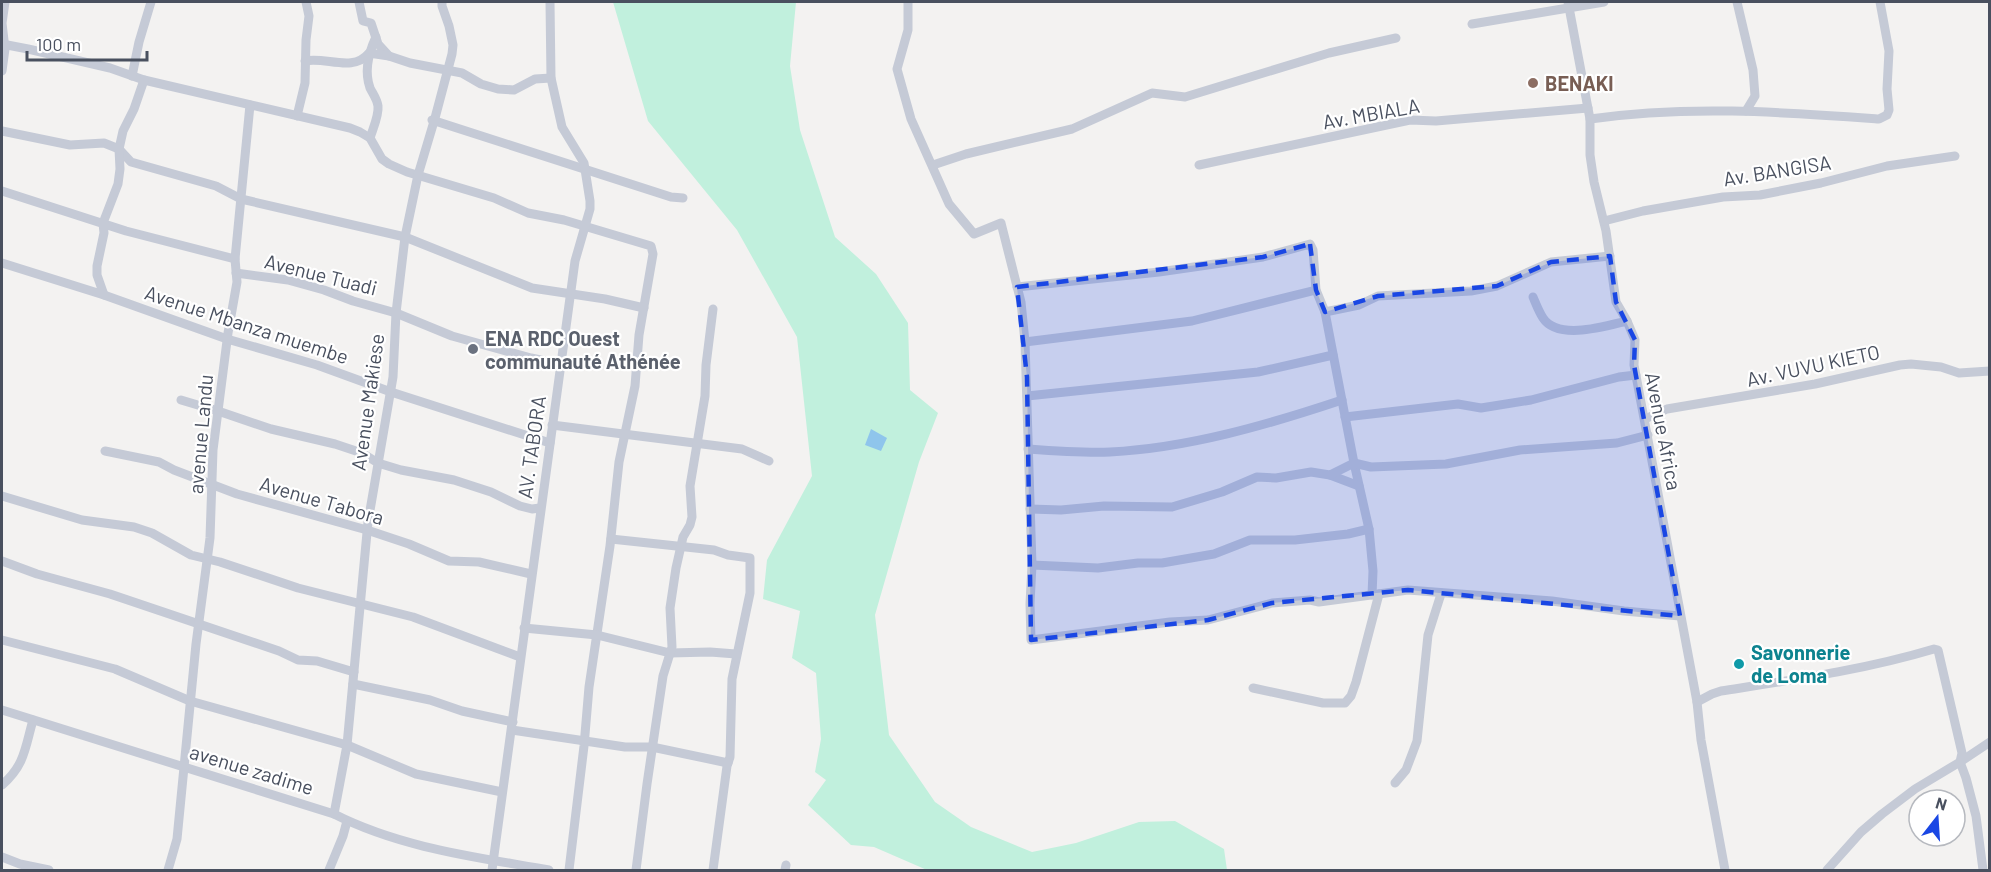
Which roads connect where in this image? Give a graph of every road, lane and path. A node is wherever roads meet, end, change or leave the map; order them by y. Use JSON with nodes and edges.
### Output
{"nodes":[{"id":1,"x":5,"y":2,"type":"edge"},
{"id":2,"x":151,"y":2,"type":"edge"},
{"id":3,"x":306,"y":2,"type":"edge"},
{"id":4,"x":359,"y":2,"type":"edge"},
{"id":5,"x":442,"y":2,"type":"edge"},
{"id":6,"x":550,"y":2,"type":"edge"},
{"id":7,"x":908,"y":2,"type":"edge"},
{"id":8,"x":1604,"y":2,"type":"edge"},
{"id":9,"x":1737,"y":2,"type":"edge"},
{"id":10,"x":1880,"y":2,"type":"edge"},
{"id":11,"x":1569,"y":5,"type":"edge"},
{"id":12,"x":1472,"y":24,"type":"dead end"},
{"id":13,"x":376,"y":37,"type":"junction"},
{"id":14,"x":1396,"y":38,"type":"dead end"},
{"id":15,"x":3,"y":45,"type":"edge"},
{"id":16,"x":369,"y":53,"type":"junction"},
{"id":17,"x":389,"y":56,"type":"junction"},
{"id":18,"x":305,"y":61,"type":"junction"},
{"id":19,"x":2,"y":71,"type":"edge"},
{"id":20,"x":447,"y":71,"type":"junction"},
{"id":21,"x":132,"y":76,"type":"junction"},
{"id":22,"x":551,"y":78,"type":"junction"},
{"id":23,"x":144,"y":80,"type":"junction"},
{"id":24,"x":250,"y":105,"type":"junction"},
{"id":25,"x":1588,"y":108,"type":"junction"},
{"id":26,"x":1746,"y":111,"type":"junction"},
{"id":27,"x":297,"y":116,"type":"junction"},
{"id":28,"x":1590,"y":119,"type":"junction"},
{"id":29,"x":433,"y":120,"type":"junction"},
{"id":30,"x":2,"y":131,"type":"edge"},
{"id":31,"x":370,"y":138,"type":"junction"},
{"id":32,"x":119,"y":149,"type":"junction"},
{"id":33,"x":1955,"y":156,"type":"dead end"},
{"id":34,"x":933,"y":165,"type":"junction"},
{"id":35,"x":1198,"y":165,"type":"dead end"},
{"id":36,"x":586,"y":170,"type":"junction"},
{"id":37,"x":418,"y":175,"type":"junction"},
{"id":38,"x":2,"y":191,"type":"edge"},
{"id":39,"x":683,"y":198,"type":"dead end"},
{"id":40,"x":241,"y":199,"type":"junction"},
{"id":41,"x":1604,"y":221,"type":"junction"},
{"id":42,"x":103,"y":223,"type":"junction"},
{"id":43,"x":584,"y":226,"type":"junction"},
{"id":44,"x":405,"y":237,"type":"junction"},
{"id":45,"x":1610,"y":256,"type":"junction"},
{"id":46,"x":235,"y":259,"type":"junction"},
{"id":47,"x":2,"y":263,"type":"edge"},
{"id":48,"x":236,"y":273,"type":"junction"},
{"id":49,"x":1017,"y":287,"type":"junction"},
{"id":50,"x":1316,"y":290,"type":"junction"},
{"id":51,"x":570,"y":294,"type":"junction"},
{"id":52,"x":104,"y":295,"type":"junction"},
{"id":53,"x":1533,"y":297,"type":"dead end"},
{"id":54,"x":644,"y":308,"type":"junction"},
{"id":55,"x":713,"y":309,"type":"dead end"},
{"id":56,"x":396,"y":312,"type":"junction"},
{"id":57,"x":1325,"y":312,"type":"junction"},
{"id":58,"x":1627,"y":321,"type":"junction"},
{"id":59,"x":228,"y":339,"type":"junction"},
{"id":60,"x":1025,"y":342,"type":"junction"},
{"id":61,"x":1333,"y":355,"type":"junction"},
{"id":62,"x":560,"y":364,"type":"junction"},
{"id":63,"x":1989,"y":370,"type":"edge"},
{"id":64,"x":1636,"y":375,"type":"junction"},
{"id":65,"x":391,"y":392,"type":"junction"},
{"id":66,"x":1027,"y":396,"type":"junction"},
{"id":67,"x":181,"y":400,"type":"dead end"},
{"id":68,"x":1342,"y":400,"type":"junction"},
{"id":69,"x":218,"y":411,"type":"junction"},
{"id":70,"x":1345,"y":417,"type":"junction"},
{"id":71,"x":1645,"y":419,"type":"junction"},
{"id":72,"x":552,"y":425,"type":"junction"},
{"id":73,"x":625,"y":434,"type":"junction"},
{"id":74,"x":1648,"y":435,"type":"junction"},
{"id":75,"x":549,"y":443,"type":"junction"},
{"id":76,"x":698,"y":443,"type":"junction"},
{"id":77,"x":1028,"y":449,"type":"junction"},
{"id":78,"x":105,"y":451,"type":"dead end"},
{"id":79,"x":769,"y":461,"type":"dead end"},
{"id":80,"x":1354,"y":462,"type":"junction"},
{"id":81,"x":378,"y":463,"type":"junction"},
{"id":82,"x":1330,"y":475,"type":"junction"},
{"id":83,"x":213,"y":484,"type":"junction"},
{"id":84,"x":1359,"y":486,"type":"junction"},
{"id":85,"x":2,"y":496,"type":"edge"},
{"id":86,"x":540,"y":508,"type":"junction"},
{"id":87,"x":1030,"y":509,"type":"junction"},
{"id":88,"x":1370,"y":529,"type":"junction"},
{"id":89,"x":367,"y":530,"type":"junction"},
{"id":90,"x":611,"y":539,"type":"junction"},
{"id":91,"x":680,"y":547,"type":"junction"},
{"id":92,"x":207,"y":559,"type":"junction"},
{"id":93,"x":2,"y":561,"type":"edge"},
{"id":94,"x":1032,"y":565,"type":"junction"},
{"id":95,"x":531,"y":574,"type":"junction"},
{"id":96,"x":1376,"y":594,"type":"junction"},
{"id":97,"x":1441,"y":594,"type":"junction"},
{"id":98,"x":360,"y":604,"type":"junction"},
{"id":99,"x":1680,"y":616,"type":"junction"},
{"id":100,"x":199,"y":624,"type":"junction"},
{"id":101,"x":524,"y":628,"type":"junction"},
{"id":102,"x":597,"y":635,"type":"junction"},
{"id":103,"x":2,"y":640,"type":"edge"},
{"id":104,"x":670,"y":653,"type":"junction"},
{"id":105,"x":736,"y":654,"type":"junction"},
{"id":106,"x":520,"y":657,"type":"junction"},
{"id":107,"x":354,"y":672,"type":"junction"},
{"id":108,"x":353,"y":684,"type":"junction"},
{"id":109,"x":1253,"y":688,"type":"dead end"},
{"id":110,"x":190,"y":701,"type":"junction"},
{"id":111,"x":1697,"y":702,"type":"junction"},
{"id":112,"x":2,"y":710,"type":"edge"},
{"id":113,"x":33,"y":720,"type":"junction"},
{"id":114,"x":513,"y":726,"type":"junction"},
{"id":115,"x":585,"y":741,"type":"junction"},
{"id":116,"x":1989,"y":742,"type":"edge"},
{"id":117,"x":347,"y":745,"type":"junction"},
{"id":118,"x":652,"y":747,"type":"junction"},
{"id":119,"x":1960,"y":762,"type":"junction"},
{"id":120,"x":728,"y":764,"type":"junction"},
{"id":121,"x":183,"y":767,"type":"junction"},
{"id":122,"x":1395,"y":783,"type":"dead end"},
{"id":123,"x":2,"y":785,"type":"edge"},
{"id":124,"x":502,"y":792,"type":"junction"},
{"id":125,"x":334,"y":814,"type":"junction"},
{"id":126,"x":347,"y":821,"type":"junction"},
{"id":127,"x":2,"y":857,"type":"edge"},
{"id":128,"x":492,"y":865,"type":"edge"},
{"id":129,"x":49,"y":870,"type":"edge"},
{"id":130,"x":168,"y":870,"type":"edge"},
{"id":131,"x":329,"y":870,"type":"edge"},
{"id":132,"x":549,"y":870,"type":"edge"},
{"id":133,"x":569,"y":870,"type":"edge"},
{"id":134,"x":636,"y":870,"type":"edge"},
{"id":135,"x":713,"y":870,"type":"edge"},
{"id":136,"x":1725,"y":870,"type":"edge"},
{"id":137,"x":1827,"y":870,"type":"edge"},
{"id":138,"x":1983,"y":870,"type":"edge"}],
"edges":[{"from":1,"to":15,"type":"street"},
{"from":2,"to":21,"type":"street"},
{"from":3,"to":18,"type":"street"},
{"from":4,"to":13,"type":"street"},
{"from":5,"to":20,"type":"street","name":"Avenue Makiese"},
{"from":6,"to":22,"type":"street","name":"AV. TABORA"},
{"from":7,"to":34,"type":"street"},
{"from":8,"to":11,"type":"street"},
{"from":9,"to":26,"type":"street"},
{"from":10,"to":26,"type":"street"},
{"from":11,"to":12,"type":"street"},
{"from":11,"to":25,"type":"street","name":"Avenue Africa"},
{"from":13,"to":16,"type":"street"},
{"from":13,"to":17,"type":"street"},
{"from":14,"to":34,"type":"street"},
{"from":15,"to":19,"type":"street"},
{"from":15,"to":21,"type":"street"},
{"from":16,"to":17,"type":"street"},
{"from":16,"to":18,"type":"street"},
{"from":16,"to":31,"type":"street"},
{"from":17,"to":20,"type":"street"},
{"from":18,"to":27,"type":"street"},
{"from":20,"to":22,"type":"street"},
{"from":20,"to":29,"type":"street","name":"Avenue Makiese"},
{"from":21,"to":23,"type":"street"},
{"from":22,"to":36,"type":"street","name":"AV. TABORA"},
{"from":23,"to":24,"type":"street"},
{"from":23,"to":32,"type":"street"},
{"from":24,"to":27,"type":"street"},
{"from":24,"to":40,"type":"street","name":"avenue Landu"},
{"from":25,"to":28,"type":"street","name":"Avenue Africa"},
{"from":25,"to":35,"type":"street","name":"Av. MBIALA"},
{"from":26,"to":28,"type":"street"},
{"from":27,"to":31,"type":"street"},
{"from":28,"to":41,"type":"street","name":"Avenue Africa"},
{"from":29,"to":36,"type":"street"},
{"from":29,"to":37,"type":"street","name":"Avenue Makiese"},
{"from":30,"to":32,"type":"street"},
{"from":31,"to":37,"type":"street"},
{"from":32,"to":40,"type":"street"},
{"from":32,"to":42,"type":"street"},
{"from":33,"to":41,"type":"street","name":"Av. BANGISA"},
{"from":34,"to":49,"type":"street"},
{"from":36,"to":39,"type":"street"},
{"from":36,"to":43,"type":"street","name":"AV. TABORA"},
{"from":37,"to":43,"type":"street"},
{"from":37,"to":44,"type":"street","name":"Avenue Makiese"},
{"from":38,"to":42,"type":"street"},
{"from":40,"to":44,"type":"street"},
{"from":40,"to":46,"type":"street","name":"avenue Landu"},
{"from":41,"to":45,"type":"street","name":"Avenue Africa"},
{"from":42,"to":46,"type":"street"},
{"from":42,"to":52,"type":"street"},
{"from":43,"to":51,"type":"street","name":"AV. TABORA"},
{"from":43,"to":54,"type":"street"},
{"from":44,"to":51,"type":"street"},
{"from":44,"to":56,"type":"street","name":"Avenue Makiese"},
{"from":45,"to":57,"type":"street"},
{"from":45,"to":58,"type":"street","name":"Avenue Africa"},
{"from":46,"to":48,"type":"street","name":"avenue Landu"},
{"from":47,"to":52,"type":"street","name":"Avenue Mbanza muembe"},
{"from":48,"to":56,"type":"street","name":"Avenue Tuadi"},
{"from":48,"to":59,"type":"street","name":"avenue Landu"},
{"from":49,"to":50,"type":"street"},
{"from":49,"to":60,"type":"street"},
{"from":50,"to":57,"type":"street"},
{"from":50,"to":60,"type":"street"},
{"from":51,"to":54,"type":"street"},
{"from":51,"to":62,"type":"street","name":"AV. TABORA"},
{"from":52,"to":59,"type":"street","name":"Avenue Mbanza muembe"},
{"from":53,"to":58,"type":"street"},
{"from":54,"to":73,"type":"street"},
{"from":55,"to":76,"type":"street"},
{"from":56,"to":62,"type":"street","name":"Avenue Tuadi"},
{"from":56,"to":65,"type":"street","name":"Avenue Makiese"},
{"from":57,"to":61,"type":"street"},
{"from":58,"to":64,"type":"street","name":"Avenue Africa"},
{"from":59,"to":65,"type":"street","name":"Avenue Mbanza muembe"},
{"from":59,"to":69,"type":"street","name":"avenue Landu"},
{"from":60,"to":66,"type":"street"},
{"from":61,"to":66,"type":"street"},
{"from":61,"to":68,"type":"street"},
{"from":62,"to":72,"type":"street","name":"AV. TABORA"},
{"from":63,"to":71,"type":"street","name":"Av. VUVU KIETO"},
{"from":64,"to":70,"type":"street"},
{"from":64,"to":71,"type":"street","name":"Avenue Africa"},
{"from":65,"to":75,"type":"street","name":"Avenue Mbanza muembe"},
{"from":65,"to":81,"type":"street","name":"Avenue Makiese"},
{"from":66,"to":77,"type":"street"},
{"from":67,"to":69,"type":"street"},
{"from":68,"to":70,"type":"street"},
{"from":68,"to":77,"type":"street"},
{"from":69,"to":81,"type":"street"},
{"from":69,"to":83,"type":"street","name":"avenue Landu"},
{"from":70,"to":80,"type":"street"},
{"from":71,"to":74,"type":"street","name":"Avenue Africa"},
{"from":72,"to":73,"type":"street"},
{"from":72,"to":75,"type":"street","name":"AV. TABORA"},
{"from":73,"to":76,"type":"street"},
{"from":73,"to":90,"type":"street"},
{"from":74,"to":80,"type":"street"},
{"from":74,"to":99,"type":"street","name":"Avenue Africa"},
{"from":75,"to":86,"type":"street","name":"AV. TABORA"},
{"from":76,"to":79,"type":"street"},
{"from":76,"to":91,"type":"street"},
{"from":77,"to":87,"type":"street"},
{"from":78,"to":83,"type":"street","name":"Avenue Tabora"},
{"from":80,"to":82,"type":"street"},
{"from":80,"to":84,"type":"street"},
{"from":81,"to":86,"type":"street"},
{"from":81,"to":89,"type":"street","name":"Avenue Makiese"},
{"from":82,"to":84,"type":"street"},
{"from":82,"to":87,"type":"street"},
{"from":83,"to":89,"type":"street","name":"Avenue Tabora"},
{"from":83,"to":92,"type":"street","name":"avenue Landu"},
{"from":84,"to":88,"type":"street"},
{"from":85,"to":92,"type":"street"},
{"from":86,"to":95,"type":"street","name":"AV. TABORA"},
{"from":87,"to":94,"type":"street"},
{"from":88,"to":94,"type":"street"},
{"from":88,"to":96,"type":"street"},
{"from":89,"to":95,"type":"street","name":"Avenue Tabora"},
{"from":89,"to":98,"type":"street","name":"Avenue Makiese"},
{"from":90,"to":91,"type":"street"},
{"from":90,"to":102,"type":"street"},
{"from":91,"to":104,"type":"street"},
{"from":91,"to":105,"type":"street"},
{"from":92,"to":98,"type":"street"},
{"from":92,"to":100,"type":"street","name":"avenue Landu"},
{"from":93,"to":100,"type":"street"},
{"from":94,"to":96,"type":"street"},
{"from":95,"to":101,"type":"street","name":"AV. TABORA"},
{"from":96,"to":97,"type":"street"},
{"from":96,"to":109,"type":"street"},
{"from":97,"to":99,"type":"street"},
{"from":97,"to":122,"type":"street"},
{"from":98,"to":106,"type":"street"},
{"from":98,"to":107,"type":"street","name":"Avenue Makiese"},
{"from":99,"to":111,"type":"street","name":"Avenue Africa"},
{"from":100,"to":107,"type":"street"},
{"from":100,"to":110,"type":"street","name":"avenue Landu"},
{"from":101,"to":102,"type":"street"},
{"from":101,"to":106,"type":"street","name":"AV. TABORA"},
{"from":102,"to":104,"type":"street"},
{"from":102,"to":115,"type":"street"},
{"from":103,"to":110,"type":"street"},
{"from":104,"to":105,"type":"street"},
{"from":104,"to":118,"type":"street"},
{"from":105,"to":120,"type":"street"},
{"from":106,"to":114,"type":"street","name":"AV. TABORA"},
{"from":107,"to":108,"type":"street","name":"Avenue Makiese"},
{"from":108,"to":114,"type":"street"},
{"from":108,"to":117,"type":"street","name":"Avenue Makiese"},
{"from":110,"to":117,"type":"street"},
{"from":110,"to":121,"type":"street","name":"avenue Landu"},
{"from":111,"to":119,"type":"street"},
{"from":111,"to":136,"type":"street","name":"Avenue Africa"},
{"from":112,"to":113,"type":"street","name":"avenue zadime"},
{"from":113,"to":121,"type":"street","name":"avenue zadime"},
{"from":113,"to":123,"type":"street"},
{"from":114,"to":115,"type":"street"},
{"from":114,"to":124,"type":"street","name":"AV. TABORA"},
{"from":115,"to":118,"type":"street"},
{"from":115,"to":133,"type":"street"},
{"from":116,"to":119,"type":"street"},
{"from":117,"to":124,"type":"street"},
{"from":117,"to":125,"type":"street","name":"Avenue Makiese"},
{"from":118,"to":120,"type":"street"},
{"from":118,"to":134,"type":"street"},
{"from":119,"to":137,"type":"street"},
{"from":119,"to":138,"type":"street"},
{"from":120,"to":135,"type":"street"},
{"from":121,"to":125,"type":"street","name":"avenue zadime"},
{"from":121,"to":130,"type":"street","name":"avenue Landu"},
{"from":124,"to":128,"type":"street","name":"AV. TABORA"},
{"from":125,"to":126,"type":"street","name":"avenue zadime"},
{"from":126,"to":128,"type":"street","name":"avenue zadime"},
{"from":126,"to":131,"type":"street"},
{"from":127,"to":129,"type":"street"},
{"from":128,"to":132,"type":"street","name":"avenue zadime"}]}
